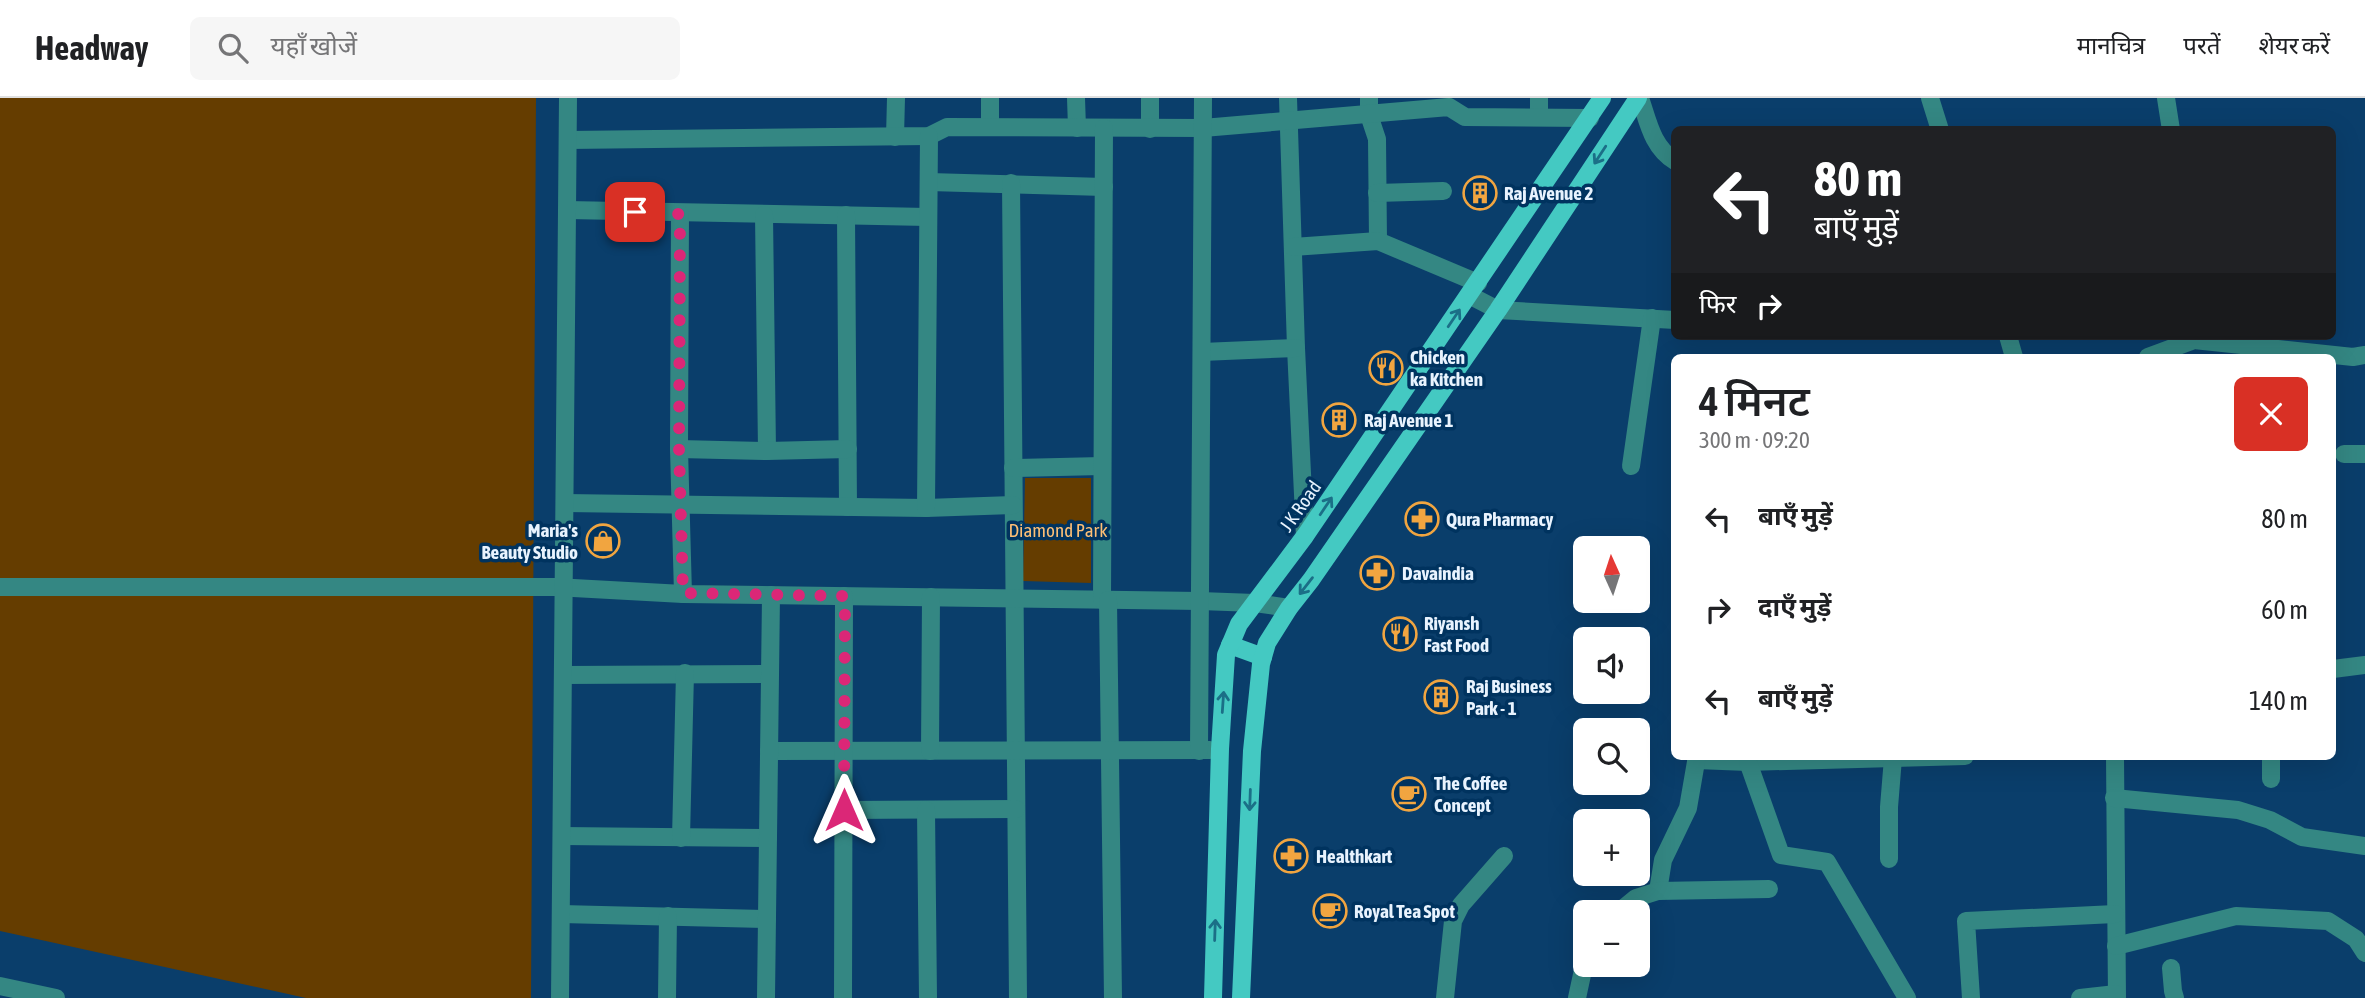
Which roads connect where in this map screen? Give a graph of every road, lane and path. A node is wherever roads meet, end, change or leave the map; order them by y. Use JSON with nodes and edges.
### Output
{"nodes":[{"id":1,"x":559,"y":98,"type":"edge"},
{"id":2,"x":568,"y":98,"type":"edge"},
{"id":3,"x":896,"y":98,"type":"edge"},
{"id":4,"x":989,"y":98,"type":"edge"},
{"id":5,"x":1076,"y":98,"type":"edge"},
{"id":6,"x":1150,"y":98,"type":"edge"},
{"id":7,"x":1203,"y":98,"type":"edge"},
{"id":8,"x":1288,"y":98,"type":"edge"},
{"id":9,"x":1539,"y":98,"type":"edge"},
{"id":10,"x":1602,"y":98,"type":"edge"},
{"id":11,"x":1639,"y":98,"type":"edge"},
{"id":12,"x":1930,"y":98,"type":"edge"},
{"id":13,"x":2166,"y":98,"type":"edge"},
{"id":14,"x":1449,"y":102,"type":"edge"},
{"id":15,"x":1369,"y":106,"type":"edge"},
{"id":16,"x":1539,"y":117,"type":"junction"},
{"id":17,"x":1590,"y":118,"type":"junction"},
{"id":18,"x":1288,"y":120,"type":"junction"},
{"id":19,"x":1939,"y":126,"type":"edge"},
{"id":20,"x":2170,"y":126,"type":"edge"},
{"id":21,"x":990,"y":127,"type":"junction"},
{"id":22,"x":1077,"y":128,"type":"junction"},
{"id":23,"x":1104,"y":128,"type":"junction"},
{"id":24,"x":1203,"y":128,"type":"junction"},
{"id":25,"x":1150,"y":129,"type":"junction"},
{"id":26,"x":929,"y":136,"type":"junction"},
{"id":27,"x":895,"y":137,"type":"junction"},
{"id":28,"x":568,"y":140,"type":"junction"},
{"id":29,"x":1671,"y":159,"type":"edge"},
{"id":30,"x":929,"y":182,"type":"junction"},
{"id":31,"x":1011,"y":184,"type":"junction"},
{"id":32,"x":1104,"y":187,"type":"junction"},
{"id":33,"x":1443,"y":191,"type":"dead end"},
{"id":34,"x":1377,"y":192,"type":"junction"},
{"id":35,"x":567,"y":210,"type":"junction"},
{"id":36,"x":680,"y":214,"type":"junction"},
{"id":37,"x":764,"y":215,"type":"junction"},
{"id":38,"x":846,"y":215,"type":"junction"},
{"id":39,"x":928,"y":217,"type":"junction"},
{"id":40,"x":1378,"y":241,"type":"junction"},
{"id":41,"x":1293,"y":247,"type":"junction"},
{"id":42,"x":1474,"y":289,"type":"junction"},
{"id":43,"x":1498,"y":310,"type":"junction"},
{"id":44,"x":1651,"y":318,"type":"junction"},
{"id":45,"x":1671,"y":320,"type":"edge"},
{"id":46,"x":2193,"y":344,"type":"edge"},
{"id":47,"x":1296,"y":348,"type":"junction"},
{"id":48,"x":1202,"y":352,"type":"junction"},
{"id":49,"x":2158,"y":354,"type":"edge"},
{"id":50,"x":2316,"y":354,"type":"edge"},
{"id":51,"x":2365,"y":355,"type":"edge"},
{"id":52,"x":2336,"y":356,"type":"edge"},
{"id":53,"x":679,"y":449,"type":"junction"},
{"id":54,"x":848,"y":449,"type":"junction"},
{"id":55,"x":766,"y":451,"type":"junction"},
{"id":56,"x":2344,"y":454,"type":"dead end"},
{"id":57,"x":2365,"y":454,"type":"edge"},
{"id":58,"x":1102,"y":466,"type":"junction"},
{"id":59,"x":1631,"y":466,"type":"dead end"},
{"id":60,"x":1013,"y":468,"type":"junction"},
{"id":61,"x":565,"y":503,"type":"junction"},
{"id":62,"x":1013,"y":505,"type":"junction"},
{"id":63,"x":680,"y":506,"type":"junction"},
{"id":64,"x":848,"y":508,"type":"junction"},
{"id":65,"x":926,"y":508,"type":"junction"},
{"id":66,"x":1305,"y":536,"type":"junction"},
{"id":67,"x":0,"y":587,"type":"edge"},
{"id":68,"x":559,"y":587,"type":"junction"},
{"id":69,"x":683,"y":593,"type":"junction"},
{"id":70,"x":771,"y":595,"type":"junction"},
{"id":71,"x":845,"y":596,"type":"junction"},
{"id":72,"x":931,"y":597,"type":"junction"},
{"id":73,"x":1014,"y":598,"type":"junction"},
{"id":74,"x":1105,"y":600,"type":"junction"},
{"id":75,"x":1200,"y":601,"type":"junction"},
{"id":76,"x":1255,"y":603,"type":"junction"},
{"id":77,"x":1289,"y":608,"type":"junction"},
{"id":78,"x":1230,"y":645,"type":"junction"},
{"id":79,"x":1263,"y":657,"type":"junction"},
{"id":80,"x":2365,"y":665,"type":"edge"},
{"id":81,"x":2336,"y":669,"type":"edge"},
{"id":82,"x":685,"y":673,"type":"junction"},
{"id":83,"x":770,"y":674,"type":"junction"},
{"id":84,"x":563,"y":675,"type":"junction"},
{"id":85,"x":1220,"y":749,"type":"junction"},
{"id":86,"x":769,"y":751,"type":"junction"},
{"id":87,"x":844,"y":751,"type":"junction"},
{"id":88,"x":930,"y":751,"type":"junction"},
{"id":89,"x":1015,"y":751,"type":"junction"},
{"id":90,"x":1110,"y":751,"type":"junction"},
{"id":91,"x":1199,"y":751,"type":"junction"},
{"id":92,"x":1697,"y":760,"type":"edge"},
{"id":93,"x":1722,"y":760,"type":"edge"},
{"id":94,"x":1820,"y":760,"type":"edge"},
{"id":95,"x":1893,"y":760,"type":"edge"},
{"id":96,"x":2115,"y":760,"type":"edge"},
{"id":97,"x":2271,"y":760,"type":"edge"},
{"id":98,"x":1748,"y":762,"type":"junction"},
{"id":99,"x":2271,"y":779,"type":"dead end"},
{"id":100,"x":2114,"y":798,"type":"junction"},
{"id":101,"x":1016,"y":809,"type":"junction"},
{"id":102,"x":844,"y":810,"type":"junction"},
{"id":103,"x":926,"y":810,"type":"junction"},
{"id":104,"x":562,"y":836,"type":"junction"},
{"id":105,"x":681,"y":838,"type":"junction"},
{"id":106,"x":768,"y":838,"type":"junction"},
{"id":107,"x":2365,"y":846,"type":"edge"},
{"id":108,"x":1504,"y":856,"type":"dead end"},
{"id":109,"x":1889,"y":859,"type":"dead end"},
{"id":110,"x":1769,"y":889,"type":"dead end"},
{"id":111,"x":1658,"y":891,"type":"junction"},
{"id":112,"x":1634,"y":900,"type":"edge"},
{"id":113,"x":561,"y":914,"type":"junction"},
{"id":114,"x":2115,"y":914,"type":"junction"},
{"id":115,"x":668,"y":916,"type":"junction"},
{"id":116,"x":767,"y":919,"type":"junction"},
{"id":117,"x":2116,"y":946,"type":"junction"},
{"id":118,"x":2365,"y":953,"type":"edge"},
{"id":119,"x":2171,"y":968,"type":"dead end"},
{"id":120,"x":1582,"y":977,"type":"edge"},
{"id":121,"x":0,"y":986,"type":"edge"},
{"id":122,"x":2117,"y":996,"type":"edge"},
{"id":123,"x":56,"y":998,"type":"edge"},
{"id":124,"x":551,"y":998,"type":"edge"},
{"id":125,"x":560,"y":998,"type":"edge"},
{"id":126,"x":667,"y":998,"type":"edge"},
{"id":127,"x":766,"y":998,"type":"edge"},
{"id":128,"x":843,"y":998,"type":"edge"},
{"id":129,"x":928,"y":998,"type":"edge"},
{"id":130,"x":1017,"y":998,"type":"edge"},
{"id":131,"x":1113,"y":998,"type":"edge"},
{"id":132,"x":1213,"y":998,"type":"edge"},
{"id":133,"x":1241,"y":998,"type":"edge"},
{"id":134,"x":1444,"y":998,"type":"edge"},
{"id":135,"x":1577,"y":998,"type":"edge"},
{"id":136,"x":1908,"y":998,"type":"edge"},
{"id":137,"x":1971,"y":998,"type":"edge"},
{"id":138,"x":2080,"y":998,"type":"edge"},
{"id":139,"x":2175,"y":998,"type":"edge"}],
"edges":[{"from":1,"to":68,"type":"street"},
{"from":2,"to":28,"type":"street"},
{"from":3,"to":27,"type":"street"},
{"from":4,"to":21,"type":"street"},
{"from":5,"to":22,"type":"street"},
{"from":6,"to":25,"type":"street"},
{"from":7,"to":24,"type":"street"},
{"from":8,"to":18,"type":"street"},
{"from":9,"to":16,"type":"street"},
{"from":10,"to":17,"type":"main road","name":"J K Road"},
{"from":11,"to":29,"type":"street"},
{"from":11,"to":43,"type":"main road","one_way":true},
{"from":12,"to":19,"type":"street"},
{"from":13,"to":20,"type":"street"},
{"from":14,"to":15,"type":"street"},
{"from":14,"to":16,"type":"street"},
{"from":15,"to":18,"type":"street"},
{"from":15,"to":34,"type":"street"},
{"from":16,"to":17,"type":"street"},
{"from":17,"to":42,"type":"main road","name":"J K Road"},
{"from":18,"to":24,"type":"street"},
{"from":18,"to":41,"type":"street"},
{"from":21,"to":22,"type":"street"},
{"from":21,"to":26,"type":"street"},
{"from":22,"to":23,"type":"street"},
{"from":23,"to":25,"type":"street"},
{"from":23,"to":32,"type":"street"},
{"from":24,"to":25,"type":"street"},
{"from":24,"to":48,"type":"street"},
{"from":26,"to":27,"type":"street"},
{"from":26,"to":30,"type":"street"},
{"from":27,"to":28,"type":"street"},
{"from":28,"to":35,"type":"street"},
{"from":30,"to":31,"type":"street"},
{"from":30,"to":39,"type":"street"},
{"from":31,"to":32,"type":"street"},
{"from":31,"to":60,"type":"street"},
{"from":32,"to":58,"type":"street"},
{"from":33,"to":34,"type":"street"},
{"from":34,"to":40,"type":"street"},
{"from":35,"to":36,"type":"street"},
{"from":35,"to":61,"type":"street"},
{"from":36,"to":37,"type":"street"},
{"from":36,"to":53,"type":"street"},
{"from":37,"to":38,"type":"street"},
{"from":37,"to":55,"type":"street"},
{"from":38,"to":39,"type":"street"},
{"from":38,"to":54,"type":"street"},
{"from":39,"to":65,"type":"street"},
{"from":40,"to":41,"type":"street"},
{"from":40,"to":42,"type":"street"},
{"from":41,"to":47,"type":"street"},
{"from":42,"to":43,"type":"street"},
{"from":66,"to":42,"type":"main road","name":"J K Road","one_way":true},
{"from":43,"to":44,"type":"street"},
{"from":43,"to":77,"type":"main road","one_way":true},
{"from":44,"to":45,"type":"street"},
{"from":44,"to":59,"type":"street"},
{"from":46,"to":49,"type":"street"},
{"from":46,"to":50,"type":"street"},
{"from":47,"to":48,"type":"street"},
{"from":47,"to":66,"type":"street"},
{"from":48,"to":75,"type":"street"},
{"from":51,"to":52,"type":"street"},
{"from":53,"to":55,"type":"street"},
{"from":53,"to":63,"type":"street"},
{"from":54,"to":55,"type":"street"},
{"from":54,"to":64,"type":"street"},
{"from":56,"to":57,"type":"street"},
{"from":58,"to":60,"type":"street"},
{"from":58,"to":74,"type":"street"},
{"from":60,"to":62,"type":"street"},
{"from":61,"to":63,"type":"street"},
{"from":61,"to":68,"type":"street"},
{"from":62,"to":65,"type":"street"},
{"from":62,"to":73,"type":"street"},
{"from":63,"to":64,"type":"street"},
{"from":63,"to":69,"type":"street"},
{"from":64,"to":65,"type":"street"},
{"from":66,"to":76,"type":"main road","name":"J K Road"},
{"from":67,"to":68,"type":"street"},
{"from":68,"to":69,"type":"street"},
{"from":68,"to":84,"type":"street"},
{"from":68,"to":124,"type":"street"},
{"from":69,"to":70,"type":"street"},
{"from":70,"to":71,"type":"street"},
{"from":70,"to":83,"type":"street"},
{"from":71,"to":72,"type":"street"},
{"from":71,"to":87,"type":"street"},
{"from":72,"to":73,"type":"street"},
{"from":72,"to":88,"type":"street"},
{"from":73,"to":74,"type":"street"},
{"from":73,"to":89,"type":"street"},
{"from":74,"to":75,"type":"street"},
{"from":74,"to":90,"type":"street"},
{"from":75,"to":76,"type":"street"},
{"from":75,"to":91,"type":"street"},
{"from":76,"to":77,"type":"street"},
{"from":76,"to":78,"type":"main road","name":"J K Road"},
{"from":77,"to":79,"type":"main road"},
{"from":78,"to":79,"type":"main road"},
{"from":85,"to":78,"type":"main road","name":"J K Road","one_way":true},
{"from":79,"to":133,"type":"main road","one_way":true},
{"from":80,"to":81,"type":"street"},
{"from":82,"to":83,"type":"street"},
{"from":82,"to":84,"type":"street"},
{"from":82,"to":105,"type":"street"},
{"from":83,"to":86,"type":"street"},
{"from":84,"to":104,"type":"street"},
{"from":85,"to":91,"type":"street"},
{"from":132,"to":85,"type":"main road","name":"J K Road","one_way":true},
{"from":86,"to":87,"type":"street"},
{"from":86,"to":106,"type":"street"},
{"from":87,"to":88,"type":"street"},
{"from":87,"to":102,"type":"street"},
{"from":88,"to":89,"type":"street"},
{"from":89,"to":90,"type":"street"},
{"from":89,"to":101,"type":"street"},
{"from":90,"to":91,"type":"street"},
{"from":90,"to":131,"type":"street"},
{"from":92,"to":111,"type":"street"},
{"from":93,"to":98,"type":"street"},
{"from":94,"to":98,"type":"street"},
{"from":95,"to":109,"type":"street"},
{"from":96,"to":100,"type":"street"},
{"from":97,"to":99,"type":"street"},
{"from":98,"to":136,"type":"street"},
{"from":100,"to":107,"type":"street"},
{"from":100,"to":114,"type":"street"},
{"from":101,"to":103,"type":"street"},
{"from":101,"to":130,"type":"street"},
{"from":102,"to":103,"type":"street"},
{"from":102,"to":128,"type":"street"},
{"from":103,"to":129,"type":"street"},
{"from":104,"to":105,"type":"street"},
{"from":104,"to":113,"type":"street"},
{"from":105,"to":106,"type":"street"},
{"from":106,"to":116,"type":"street"},
{"from":108,"to":134,"type":"street"},
{"from":110,"to":111,"type":"street"},
{"from":111,"to":112,"type":"street"},
{"from":113,"to":115,"type":"street"},
{"from":113,"to":125,"type":"street"},
{"from":114,"to":117,"type":"street"},
{"from":114,"to":137,"type":"street"},
{"from":115,"to":116,"type":"street"},
{"from":115,"to":126,"type":"street"},
{"from":116,"to":127,"type":"street"},
{"from":117,"to":118,"type":"street"},
{"from":117,"to":122,"type":"street"},
{"from":119,"to":139,"type":"street"},
{"from":120,"to":135,"type":"street"},
{"from":121,"to":123,"type":"street"},
{"from":122,"to":138,"type":"street"}]}
